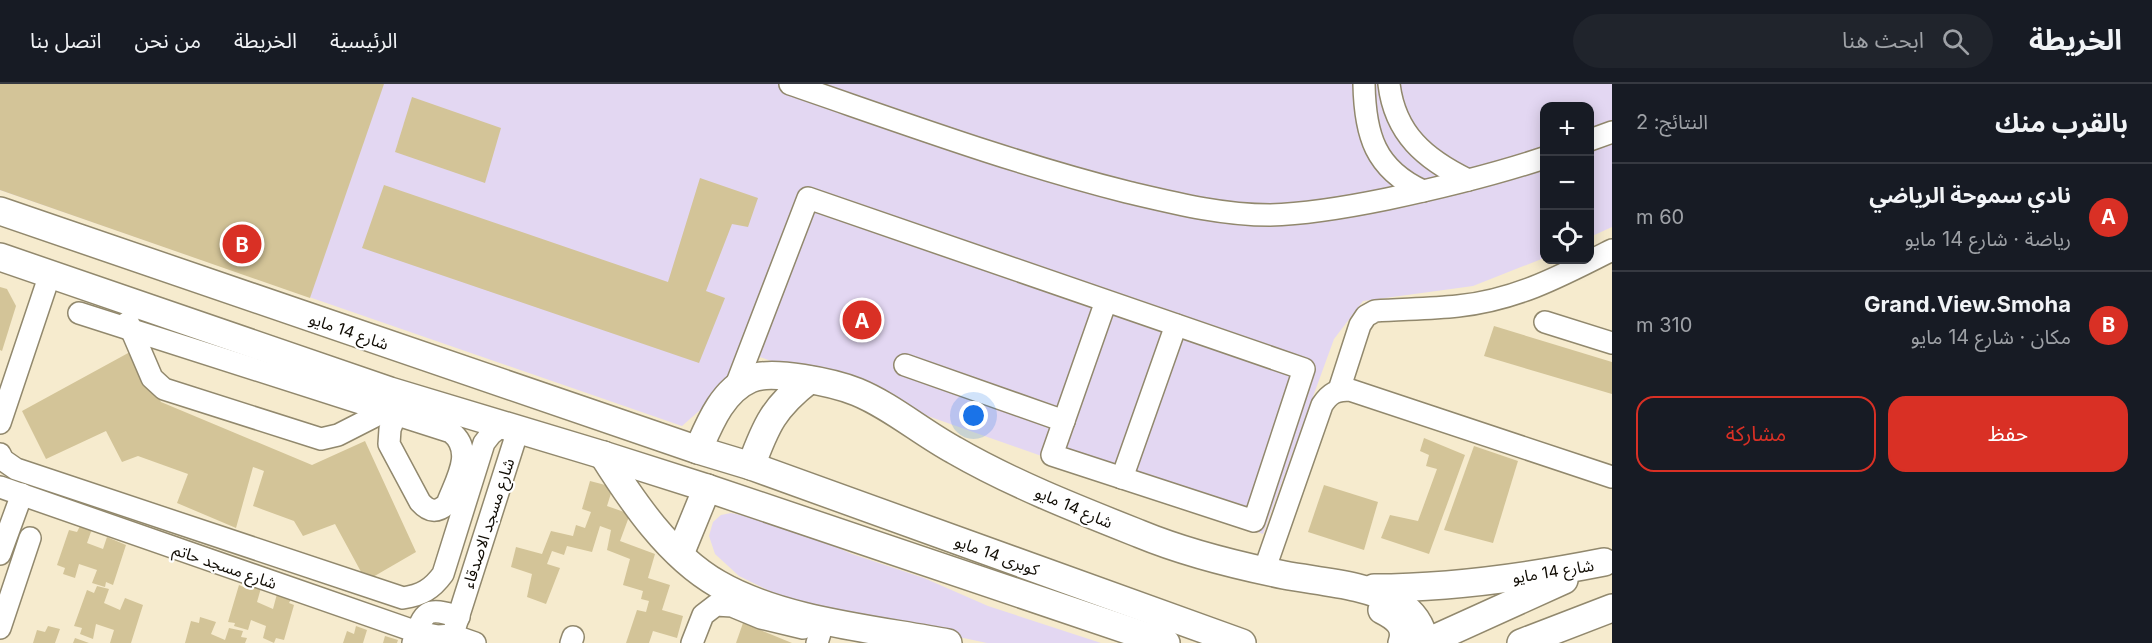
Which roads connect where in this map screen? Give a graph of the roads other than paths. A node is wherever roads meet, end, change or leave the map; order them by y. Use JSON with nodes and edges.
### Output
{"nodes":[{"id":1,"x":790,"y":84,"type":"edge"},
{"id":2,"x":1364,"y":84,"type":"edge"},
{"id":3,"x":1393,"y":88,"type":"edge"},
{"id":4,"x":1612,"y":132,"type":"edge"},
{"id":5,"x":1594,"y":139,"type":"edge"},
{"id":6,"x":1412,"y":140,"type":"junction"},
{"id":7,"x":1375,"y":149,"type":"junction"},
{"id":8,"x":1540,"y":159,"type":"edge"},
{"id":9,"x":1389,"y":170,"type":"junction"},
{"id":10,"x":1468,"y":180,"type":"junction"},
{"id":11,"x":1423,"y":191,"type":"junction"},
{"id":12,"x":0,"y":211,"type":"edge"},
{"id":13,"x":1612,"y":250,"type":"edge"},
{"id":14,"x":0,"y":257,"type":"edge"},
{"id":15,"x":50,"y":274,"type":"junction"},
{"id":16,"x":126,"y":301,"type":"junction"},
{"id":17,"x":1106,"y":301,"type":"junction"},
{"id":18,"x":79,"y":313,"type":"dead end"},
{"id":19,"x":1545,"y":322,"type":"dead end"},
{"id":20,"x":1176,"y":325,"type":"junction"},
{"id":21,"x":131,"y":330,"type":"junction"},
{"id":22,"x":1612,"y":343,"type":"edge"},
{"id":23,"x":905,"y":365,"type":"dead end"},
{"id":24,"x":9,"y":366,"type":"edge"},
{"id":25,"x":809,"y":381,"type":"junction"},
{"id":26,"x":735,"y":388,"type":"junction"},
{"id":27,"x":1339,"y":390,"type":"junction"},
{"id":28,"x":397,"y":408,"type":"junction"},
{"id":29,"x":1064,"y":422,"type":"junction"},
{"id":30,"x":0,"y":423,"type":"edge"},
{"id":31,"x":510,"y":427,"type":"junction"},
{"id":32,"x":698,"y":450,"type":"junction"},
{"id":33,"x":0,"y":454,"type":"edge"},
{"id":34,"x":603,"y":454,"type":"junction"},
{"id":35,"x":751,"y":466,"type":"junction"},
{"id":36,"x":1612,"y":477,"type":"edge"},
{"id":37,"x":1122,"y":478,"type":"junction"},
{"id":38,"x":0,"y":487,"type":"edge"},
{"id":39,"x":707,"y":488,"type":"junction"},
{"id":40,"x":22,"y":494,"type":"junction"},
{"id":41,"x":30,"y":538,"type":"dead end"},
{"id":42,"x":0,"y":554,"type":"edge"},
{"id":43,"x":680,"y":554,"type":"junction"},
{"id":44,"x":1608,"y":561,"type":"edge"},
{"id":45,"x":1264,"y":571,"type":"junction"},
{"id":46,"x":1301,"y":578,"type":"junction"},
{"id":47,"x":1358,"y":588,"type":"junction"},
{"id":48,"x":1612,"y":608,"type":"edge"},
{"id":49,"x":1612,"y":622,"type":"edge"},
{"id":50,"x":0,"y":628,"type":"edge"},
{"id":51,"x":861,"y":628,"type":"junction"},
{"id":52,"x":454,"y":632,"type":"edge"},
{"id":53,"x":819,"y":636,"type":"edge"},
{"id":54,"x":415,"y":638,"type":"edge"},
{"id":55,"x":475,"y":643,"type":"edge"},
{"id":56,"x":692,"y":643,"type":"edge"},
{"id":57,"x":948,"y":643,"type":"edge"},
{"id":58,"x":1166,"y":643,"type":"edge"},
{"id":59,"x":1242,"y":643,"type":"edge"},
{"id":60,"x":1402,"y":643,"type":"edge"},
{"id":61,"x":1425,"y":643,"type":"edge"},
{"id":62,"x":1521,"y":643,"type":"edge"},
{"id":63,"x":1567,"y":643,"type":"edge"}],
"edges":[{"from":1,"to":11,"type":"street"},
{"from":2,"to":7,"type":"street"},
{"from":3,"to":6,"type":"street"},
{"from":4,"to":5,"type":"street"},
{"from":6,"to":7,"type":"street"},
{"from":6,"to":9,"type":"street"},
{"from":6,"to":10,"type":"street"},
{"from":7,"to":9,"type":"street"},
{"from":8,"to":10,"type":"street"},
{"from":9,"to":11,"type":"street"},
{"from":10,"to":11,"type":"street"},
{"from":12,"to":32,"type":"main road","name":"شارع 14 مايو"},
{"from":13,"to":27,"type":"street"},
{"from":14,"to":15,"type":"main road"},
{"from":15,"to":16,"type":"main road"},
{"from":15,"to":24,"type":"street"},
{"from":16,"to":21,"type":"street"},
{"from":16,"to":28,"type":"main road"},
{"from":17,"to":20,"type":"street"},
{"from":17,"to":26,"type":"street"},
{"from":17,"to":29,"type":"street"},
{"from":18,"to":21,"type":"street"},
{"from":19,"to":22,"type":"street"},
{"from":20,"to":37,"type":"street"},
{"from":20,"to":37,"type":"street"},
{"from":21,"to":28,"type":"street"},
{"from":21,"to":28,"type":"street"},
{"from":23,"to":29,"type":"street"},
{"from":24,"to":30,"type":"street"},
{"from":25,"to":26,"type":"main road","name":"شارع 14 مايو"},
{"from":25,"to":35,"type":"main road"},
{"from":25,"to":45,"type":"main road","name":"شارع 14 مايو"},
{"from":26,"to":32,"type":"main road","name":"شارع 14 مايو"},
{"from":27,"to":36,"type":"street"},
{"from":27,"to":45,"type":"street"},
{"from":28,"to":28,"type":"street"},
{"from":28,"to":31,"type":"main road"},
{"from":29,"to":37,"type":"street"},
{"from":31,"to":33,"type":"street"},
{"from":31,"to":34,"type":"main road"},
{"from":31,"to":52,"type":"street","name":"شارع مسجد الاصدقاء"},
{"from":32,"to":35,"type":"main road","name":"شارع 14 مايو"},
{"from":34,"to":39,"type":"main road"},
{"from":34,"to":43,"type":"main road"},
{"from":35,"to":59,"type":"main road","name":"كوبرى 14 مايو"},
{"from":38,"to":40,"type":"street","name":"شارع مسجد حاتم"},
{"from":39,"to":43,"type":"main road"},
{"from":39,"to":58,"type":"main road","name":"كوبرى 14 مايو"},
{"from":40,"to":42,"type":"street"},
{"from":40,"to":54,"type":"street","name":"شارع مسجد حاتم"},
{"from":41,"to":50,"type":"street"},
{"from":43,"to":51,"type":"main road"},
{"from":44,"to":47,"type":"main road","name":"شارع 14 مايو"},
{"from":44,"to":61,"type":"main road"},
{"from":45,"to":46,"type":"main road","name":"شارع 14 مايو"},
{"from":46,"to":47,"type":"main road","name":"شارع 14 مايو"},
{"from":46,"to":60,"type":"main road"},
{"from":47,"to":61,"type":"main road","name":"شارع 14 مايو"},
{"from":48,"to":62,"type":"main road"},
{"from":49,"to":63,"type":"main road"},
{"from":51,"to":53,"type":"street"},
{"from":51,"to":57,"type":"main road"},
{"from":52,"to":54,"type":"street","name":"شارع مسجد حاتم"},
{"from":52,"to":55,"type":"street","name":"شارع مسجد حاتم"},
{"from":53,"to":56,"type":"street"}]}
